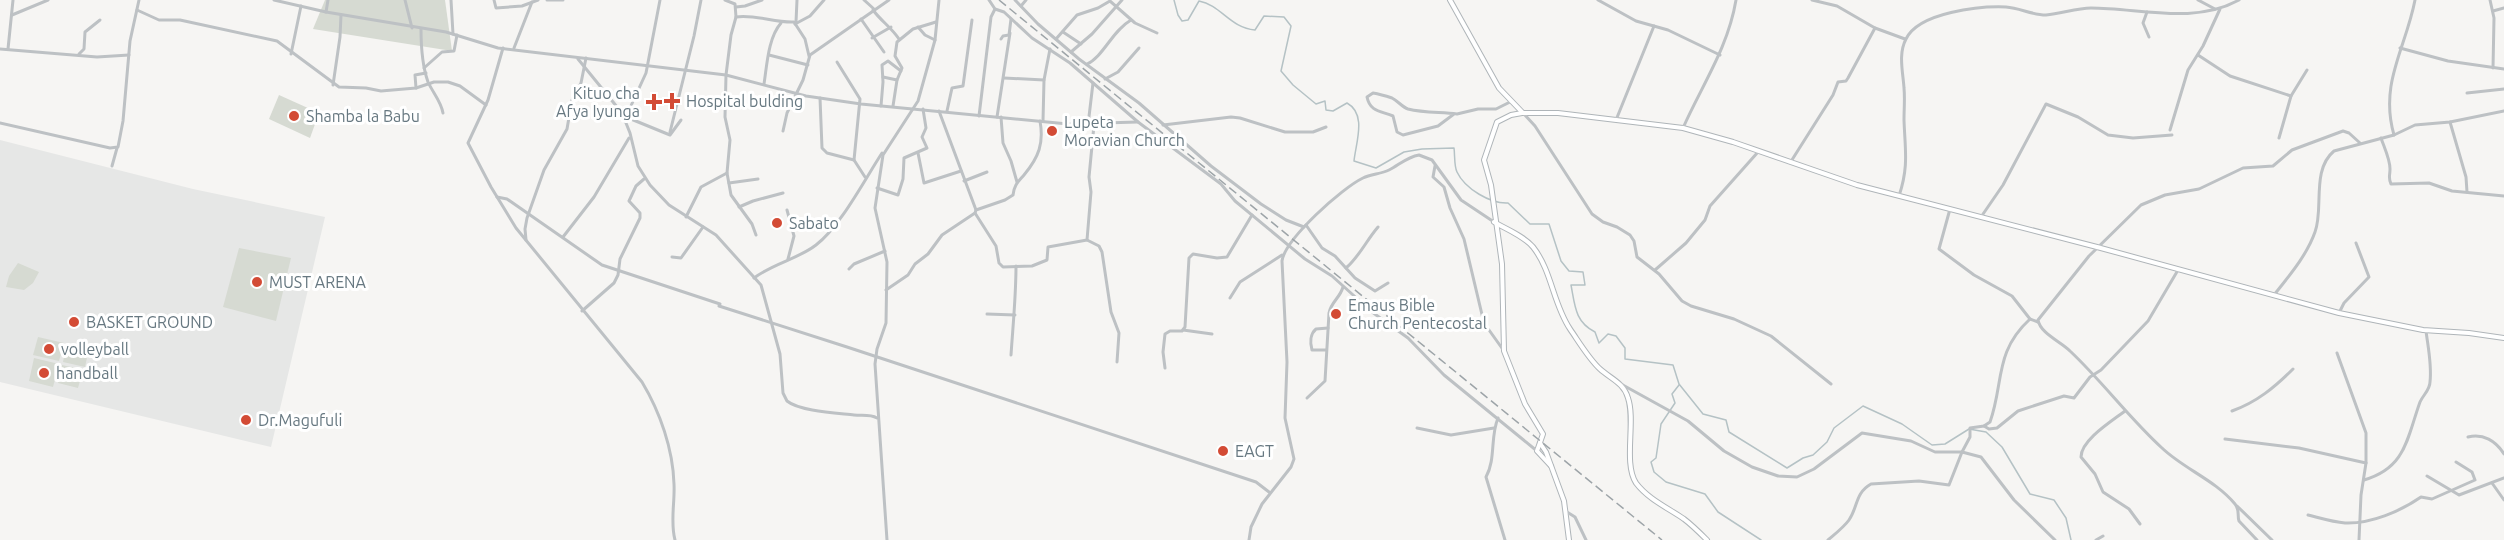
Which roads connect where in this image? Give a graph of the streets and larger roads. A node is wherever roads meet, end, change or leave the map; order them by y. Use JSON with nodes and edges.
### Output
{"nodes":[{"id":1,"x":13,"y":0,"type":"edge"},
{"id":2,"x":48,"y":0,"type":"edge"},
{"id":3,"x":139,"y":0,"type":"edge"},
{"id":4,"x":274,"y":0,"type":"edge"},
{"id":5,"x":328,"y":0,"type":"edge"},
{"id":6,"x":405,"y":0,"type":"edge"},
{"id":7,"x":451,"y":0,"type":"edge"},
{"id":8,"x":494,"y":0,"type":"edge"},
{"id":9,"x":532,"y":0,"type":"edge"},
{"id":10,"x":538,"y":0,"type":"edge"},
{"id":11,"x":547,"y":0,"type":"edge"},
{"id":12,"x":562,"y":0,"type":"edge"},
{"id":13,"x":660,"y":0,"type":"edge"},
{"id":14,"x":701,"y":0,"type":"edge"},
{"id":15,"x":725,"y":0,"type":"edge"},
{"id":16,"x":762,"y":0,"type":"edge"},
{"id":17,"x":797,"y":0,"type":"edge"},
{"id":18,"x":824,"y":0,"type":"edge"},
{"id":19,"x":864,"y":0,"type":"edge"},
{"id":20,"x":889,"y":0,"type":"edge"},
{"id":21,"x":939,"y":0,"type":"edge"},
{"id":22,"x":989,"y":0,"type":"edge"},
{"id":23,"x":1015,"y":0,"type":"edge"},
{"id":24,"x":1026,"y":0,"type":"edge"},
{"id":25,"x":1122,"y":0,"type":"edge"},
{"id":26,"x":1450,"y":0,"type":"edge"},
{"id":27,"x":1598,"y":0,"type":"edge"},
{"id":28,"x":1736,"y":0,"type":"edge"},
{"id":29,"x":1812,"y":0,"type":"edge"},
{"id":30,"x":2198,"y":0,"type":"edge"},
{"id":31,"x":2239,"y":0,"type":"edge"},
{"id":32,"x":2415,"y":0,"type":"edge"},
{"id":33,"x":2490,"y":0,"type":"edge"},
{"id":34,"x":1116,"y":5,"type":"junction"},
{"id":35,"x":301,"y":6,"type":"junction"},
{"id":36,"x":1021,"y":6,"type":"junction"},
{"id":37,"x":735,"y":7,"type":"junction"},
{"id":38,"x":2504,"y":8,"type":"edge"},
{"id":39,"x":874,"y":9,"type":"junction"},
{"id":40,"x":995,"y":9,"type":"junction"},
{"id":41,"x":2218,"y":9,"type":"junction"},
{"id":42,"x":137,"y":10,"type":"junction"},
{"id":43,"x":2493,"y":11,"type":"junction"},
{"id":44,"x":326,"y":12,"type":"junction"},
{"id":45,"x":2147,"y":12,"type":"junction"},
{"id":46,"x":12,"y":15,"type":"junction"},
{"id":47,"x":340,"y":15,"type":"junction"},
{"id":48,"x":736,"y":17,"type":"junction"},
{"id":49,"x":861,"y":19,"type":"junction"},
{"id":50,"x":1011,"y":19,"type":"junction"},
{"id":51,"x":100,"y":20,"type":"dead end"},
{"id":52,"x":972,"y":20,"type":"dead end"},
{"id":53,"x":1131,"y":20,"type":"junction"},
{"id":54,"x":936,"y":22,"type":"junction"},
{"id":55,"x":781,"y":23,"type":"junction"},
{"id":56,"x":795,"y":24,"type":"junction"},
{"id":57,"x":1654,"y":26,"type":"junction"},
{"id":58,"x":891,"y":27,"type":"junction"},
{"id":59,"x":918,"y":27,"type":"junction"},
{"id":60,"x":412,"y":28,"type":"junction"},
{"id":61,"x":1875,"y":28,"type":"junction"},
{"id":62,"x":421,"y":29,"type":"junction"},
{"id":63,"x":1063,"y":32,"type":"junction"},
{"id":64,"x":1010,"y":33,"type":"junction"},
{"id":65,"x":1157,"y":33,"type":"dead end"},
{"id":66,"x":455,"y":34,"type":"junction"},
{"id":67,"x":2149,"y":37,"type":"dead end"},
{"id":68,"x":872,"y":38,"type":"junction"},
{"id":69,"x":899,"y":39,"type":"junction"},
{"id":70,"x":1001,"y":39,"type":"dead end"},
{"id":71,"x":1056,"y":39,"type":"junction"},
{"id":72,"x":1905,"y":39,"type":"junction"},
{"id":73,"x":935,"y":40,"type":"junction"},
{"id":74,"x":1081,"y":44,"type":"junction"},
{"id":75,"x":503,"y":48,"type":"junction"},
{"id":76,"x":514,"y":48,"type":"junction"},
{"id":77,"x":1139,"y":48,"type":"dead end"},
{"id":78,"x":2400,"y":48,"type":"junction"},
{"id":79,"x":0,"y":49,"type":"edge"},
{"id":80,"x":8,"y":49,"type":"junction"},
{"id":81,"x":1050,"y":49,"type":"junction"},
{"id":82,"x":884,"y":52,"type":"dead end"},
{"id":83,"x":1071,"y":52,"type":"junction"},
{"id":84,"x":291,"y":54,"type":"junction"},
{"id":85,"x":78,"y":55,"type":"junction"},
{"id":86,"x":129,"y":55,"type":"junction"},
{"id":87,"x":769,"y":55,"type":"junction"},
{"id":88,"x":1720,"y":55,"type":"junction"},
{"id":89,"x":2198,"y":55,"type":"junction"},
{"id":90,"x":577,"y":57,"type":"junction"},
{"id":91,"x":809,"y":57,"type":"junction"},
{"id":92,"x":586,"y":58,"type":"junction"},
{"id":93,"x":837,"y":62,"type":"dead end"},
{"id":94,"x":1087,"y":64,"type":"junction"},
{"id":95,"x":808,"y":65,"type":"junction"},
{"id":96,"x":584,"y":66,"type":"junction"},
{"id":97,"x":648,"y":66,"type":"junction"},
{"id":98,"x":424,"y":68,"type":"junction"},
{"id":99,"x":2493,"y":68,"type":"junction"},
{"id":100,"x":2504,"y":69,"type":"edge"},
{"id":101,"x":2307,"y":70,"type":"dead end"},
{"id":102,"x":684,"y":71,"type":"junction"},
{"id":103,"x":902,"y":71,"type":"junction"},
{"id":104,"x":426,"y":73,"type":"junction"},
{"id":105,"x":726,"y":75,"type":"junction"},
{"id":106,"x":884,"y":77,"type":"junction"},
{"id":107,"x":1004,"y":78,"type":"junction"},
{"id":108,"x":1106,"y":79,"type":"junction"},
{"id":109,"x":897,"y":80,"type":"junction"},
{"id":110,"x":1044,"y":80,"type":"junction"},
{"id":111,"x":429,"y":83,"type":"junction"},
{"id":112,"x":1093,"y":83,"type":"junction"},
{"id":113,"x":764,"y":84,"type":"junction"},
{"id":114,"x":333,"y":85,"type":"junction"},
{"id":115,"x":416,"y":88,"type":"junction"},
{"id":116,"x":2504,"y":89,"type":"edge"},
{"id":117,"x":796,"y":93,"type":"junction"},
{"id":118,"x":2467,"y":93,"type":"dead end"},
{"id":119,"x":2291,"y":96,"type":"junction"},
{"id":120,"x":820,"y":98,"type":"junction"},
{"id":121,"x":1510,"y":102,"type":"junction"},
{"id":122,"x":861,"y":104,"type":"junction"},
{"id":123,"x":486,"y":105,"type":"junction"},
{"id":124,"x":880,"y":106,"type":"junction"},
{"id":125,"x":893,"y":106,"type":"junction"},
{"id":126,"x":914,"y":108,"type":"junction"},
{"id":127,"x":923,"y":109,"type":"junction"},
{"id":128,"x":939,"y":111,"type":"junction"},
{"id":129,"x":947,"y":111,"type":"junction"},
{"id":130,"x":2504,"y":111,"type":"edge"},
{"id":131,"x":443,"y":112,"type":"dead end"},
{"id":132,"x":1522,"y":113,"type":"junction"},
{"id":133,"x":1454,"y":114,"type":"junction"},
{"id":134,"x":979,"y":116,"type":"junction"},
{"id":135,"x":999,"y":117,"type":"junction"},
{"id":136,"x":624,"y":119,"type":"junction"},
{"id":137,"x":681,"y":120,"type":"dead end"},
{"id":138,"x":1616,"y":120,"type":"junction"},
{"id":139,"x":1042,"y":121,"type":"junction"},
{"id":140,"x":1138,"y":122,"type":"junction"},
{"id":141,"x":0,"y":123,"type":"edge"},
{"id":142,"x":2450,"y":123,"type":"junction"},
{"id":143,"x":1088,"y":125,"type":"junction"},
{"id":144,"x":1094,"y":125,"type":"junction"},
{"id":145,"x":1163,"y":125,"type":"junction"},
{"id":146,"x":1326,"y":127,"type":"dead end"},
{"id":147,"x":1683,"y":128,"type":"junction"},
{"id":148,"x":2170,"y":130,"type":"dead end"},
{"id":149,"x":783,"y":131,"type":"dead end"},
{"id":150,"x":670,"y":132,"type":"junction"},
{"id":151,"x":2172,"y":135,"type":"dead end"},
{"id":152,"x":2394,"y":135,"type":"junction"},
{"id":153,"x":630,"y":137,"type":"junction"},
{"id":154,"x":2279,"y":138,"type":"dead end"},
{"id":155,"x":2381,"y":138,"type":"junction"},
{"id":156,"x":2360,"y":143,"type":"junction"},
{"id":157,"x":118,"y":147,"type":"junction"},
{"id":158,"x":884,"y":152,"type":"junction"},
{"id":159,"x":1758,"y":152,"type":"junction"},
{"id":160,"x":918,"y":153,"type":"junction"},
{"id":161,"x":854,"y":160,"type":"junction"},
{"id":162,"x":1790,"y":163,"type":"junction"},
{"id":163,"x":1435,"y":164,"type":"junction"},
{"id":164,"x":112,"y":166,"type":"dead end"},
{"id":165,"x":961,"y":171,"type":"junction"},
{"id":166,"x":727,"y":172,"type":"junction"},
{"id":167,"x":987,"y":172,"type":"dead end"},
{"id":168,"x":866,"y":177,"type":"junction"},
{"id":169,"x":645,"y":179,"type":"junction"},
{"id":170,"x":758,"y":179,"type":"dead end"},
{"id":171,"x":964,"y":181,"type":"junction"},
{"id":172,"x":1017,"y":182,"type":"junction"},
{"id":173,"x":729,"y":183,"type":"junction"},
{"id":174,"x":877,"y":188,"type":"junction"},
{"id":175,"x":2467,"y":192,"type":"junction"},
{"id":176,"x":783,"y":193,"type":"dead end"},
{"id":177,"x":1899,"y":196,"type":"junction"},
{"id":178,"x":2504,"y":196,"type":"edge"},
{"id":179,"x":497,"y":197,"type":"junction"},
{"id":180,"x":739,"y":207,"type":"junction"},
{"id":181,"x":1950,"y":209,"type":"junction"},
{"id":182,"x":787,"y":210,"type":"dead end"},
{"id":183,"x":976,"y":212,"type":"junction"},
{"id":184,"x":529,"y":214,"type":"junction"},
{"id":185,"x":1252,"y":215,"type":"junction"},
{"id":186,"x":686,"y":217,"type":"junction"},
{"id":187,"x":1980,"y":217,"type":"junction"},
{"id":188,"x":1494,"y":220,"type":"junction"},
{"id":189,"x":1305,"y":226,"type":"junction"},
{"id":190,"x":703,"y":227,"type":"junction"},
{"id":191,"x":1378,"y":227,"type":"dead end"},
{"id":192,"x":756,"y":235,"type":"dead end"},
{"id":193,"x":563,"y":238,"type":"junction"},
{"id":194,"x":1087,"y":240,"type":"junction"},
{"id":195,"x":527,"y":241,"type":"junction"},
{"id":196,"x":2356,"y":243,"type":"dead end"},
{"id":197,"x":1289,"y":246,"type":"junction"},
{"id":198,"x":2097,"y":247,"type":"junction"},
{"id":199,"x":885,"y":251,"type":"junction"},
{"id":200,"x":1284,"y":254,"type":"junction"},
{"id":201,"x":672,"y":257,"type":"dead end"},
{"id":202,"x":789,"y":259,"type":"junction"},
{"id":203,"x":1016,"y":266,"type":"junction"},
{"id":204,"x":1346,"y":268,"type":"junction"},
{"id":205,"x":849,"y":269,"type":"dead end"},
{"id":206,"x":1655,"y":270,"type":"junction"},
{"id":207,"x":2178,"y":270,"type":"junction"},
{"id":208,"x":619,"y":271,"type":"junction"},
{"id":209,"x":754,"y":278,"type":"junction"},
{"id":210,"x":1388,"y":283,"type":"dead end"},
{"id":211,"x":1342,"y":287,"type":"junction"},
{"id":212,"x":886,"y":290,"type":"junction"},
{"id":213,"x":2274,"y":295,"type":"junction"},
{"id":214,"x":1230,"y":298,"type":"dead end"},
{"id":215,"x":582,"y":311,"type":"junction"},
{"id":216,"x":2338,"y":313,"type":"junction"},
{"id":217,"x":987,"y":314,"type":"dead end"},
{"id":218,"x":1015,"y":315,"type":"junction"},
{"id":219,"x":2030,"y":320,"type":"junction"},
{"id":220,"x":2038,"y":322,"type":"junction"},
{"id":221,"x":772,"y":324,"type":"junction"},
{"id":222,"x":1328,"y":328,"type":"junction"},
{"id":223,"x":1183,"y":330,"type":"junction"},
{"id":224,"x":2426,"y":331,"type":"junction"},
{"id":225,"x":1212,"y":334,"type":"dead end"},
{"id":226,"x":2504,"y":338,"type":"edge"},
{"id":227,"x":1326,"y":350,"type":"junction"},
{"id":228,"x":1504,"y":351,"type":"junction"},
{"id":229,"x":2337,"y":353,"type":"dead end"},
{"id":230,"x":1011,"y":355,"type":"dead end"},
{"id":231,"x":876,"y":356,"type":"junction"},
{"id":232,"x":1117,"y":362,"type":"dead end"},
{"id":233,"x":1165,"y":368,"type":"dead end"},
{"id":234,"x":2293,"y":369,"type":"dead end"},
{"id":235,"x":2093,"y":374,"type":"junction"},
{"id":236,"x":1621,"y":384,"type":"junction"},
{"id":237,"x":1831,"y":384,"type":"dead end"},
{"id":238,"x":1307,"y":398,"type":"dead end"},
{"id":239,"x":2125,"y":411,"type":"junction"},
{"id":240,"x":2232,"y":411,"type":"dead end"},
{"id":241,"x":877,"y":418,"type":"junction"},
{"id":242,"x":1498,"y":418,"type":"junction"},
{"id":243,"x":1984,"y":426,"type":"junction"},
{"id":244,"x":1417,"y":428,"type":"dead end"},
{"id":245,"x":1494,"y":428,"type":"junction"},
{"id":246,"x":2468,"y":437,"type":"dead end"},
{"id":247,"x":2225,"y":439,"type":"dead end"},
{"id":248,"x":1540,"y":443,"type":"junction"},
{"id":249,"x":1537,"y":451,"type":"junction"},
{"id":250,"x":1962,"y":452,"type":"junction"},
{"id":251,"x":2504,"y":454,"type":"edge"},
{"id":252,"x":2456,"y":462,"type":"dead end"},
{"id":253,"x":2366,"y":463,"type":"junction"},
{"id":254,"x":1551,"y":466,"type":"junction"},
{"id":255,"x":2427,"y":476,"type":"dead end"},
{"id":256,"x":2504,"y":478,"type":"edge"},
{"id":257,"x":2364,"y":480,"type":"junction"},
{"id":258,"x":2492,"y":483,"type":"junction"},
{"id":259,"x":2450,"y":491,"type":"junction"},
{"id":260,"x":1269,"y":492,"type":"junction"},
{"id":261,"x":2504,"y":500,"type":"edge"},
{"id":262,"x":2236,"y":505,"type":"junction"},
{"id":263,"x":1567,"y":512,"type":"junction"},
{"id":264,"x":2308,"y":515,"type":"dead end"},
{"id":265,"x":2359,"y":521,"type":"junction"},
{"id":266,"x":2140,"y":524,"type":"dead end"},
{"id":267,"x":2103,"y":536,"type":"dead end"},
{"id":268,"x":675,"y":540,"type":"edge"},
{"id":269,"x":888,"y":540,"type":"edge"},
{"id":270,"x":1249,"y":540,"type":"edge"},
{"id":271,"x":1505,"y":540,"type":"edge"},
{"id":272,"x":1569,"y":540,"type":"edge"},
{"id":273,"x":1586,"y":540,"type":"edge"},
{"id":274,"x":1707,"y":540,"type":"edge"},
{"id":275,"x":1828,"y":540,"type":"edge"},
{"id":276,"x":2055,"y":540,"type":"edge"},
{"id":277,"x":2096,"y":540,"type":"edge"},
{"id":278,"x":2257,"y":540,"type":"edge"},
{"id":279,"x":2272,"y":540,"type":"edge"},
{"id":280,"x":2359,"y":540,"type":"edge"}],
"edges":[{"from":1,"to":46,"type":"street"},
{"from":2,"to":46,"type":"street"},
{"from":3,"to":42,"type":"street"},
{"from":4,"to":35,"type":"street"},
{"from":5,"to":44,"type":"street"},
{"from":6,"to":60,"type":"street"},
{"from":7,"to":66,"type":"street"},
{"from":8,"to":9,"type":"street"},
{"from":9,"to":10,"type":"street"},
{"from":9,"to":76,"type":"street"},
{"from":11,"to":12,"type":"street"},
{"from":13,"to":97,"type":"street"},
{"from":14,"to":102,"type":"street"},
{"from":15,"to":37,"type":"street"},
{"from":16,"to":37,"type":"street"},
{"from":17,"to":56,"type":"street"},
{"from":18,"to":56,"type":"street"},
{"from":19,"to":39,"type":"street"},
{"from":20,"to":39,"type":"street"},
{"from":21,"to":54,"type":"street"},
{"from":22,"to":40,"type":"street"},
{"from":23,"to":36,"type":"street"},
{"from":24,"to":36,"type":"street"},
{"from":25,"to":34,"type":"street"},
{"from":26,"to":121,"type":"street"},
{"from":27,"to":57,"type":"street"},
{"from":28,"to":88,"type":"street"},
{"from":29,"to":61,"type":"street"},
{"from":30,"to":41,"type":"street"},
{"from":31,"to":41,"type":"street"},
{"from":32,"to":78,"type":"street"},
{"from":33,"to":43,"type":"street"},
{"from":34,"to":53,"type":"street"},
{"from":34,"to":63,"type":"street"},
{"from":34,"to":74,"type":"street"},
{"from":35,"to":44,"type":"street"},
{"from":35,"to":84,"type":"street"},
{"from":36,"to":71,"type":"street"},
{"from":37,"to":48,"type":"street"},
{"from":38,"to":43,"type":"street"},
{"from":39,"to":49,"type":"street"},
{"from":39,"to":58,"type":"street"},
{"from":40,"to":50,"type":"street"},
{"from":40,"to":134,"type":"street"},
{"from":41,"to":45,"type":"street"},
{"from":41,"to":89,"type":"street"},
{"from":42,"to":84,"type":"street"},
{"from":42,"to":86,"type":"street"},
{"from":43,"to":99,"type":"street"},
{"from":44,"to":47,"type":"street"},
{"from":45,"to":67,"type":"street"},
{"from":45,"to":72,"type":"street"},
{"from":46,"to":80,"type":"street"},
{"from":47,"to":60,"type":"street"},
{"from":47,"to":114,"type":"street"},
{"from":48,"to":55,"type":"street"},
{"from":48,"to":105,"type":"street"},
{"from":49,"to":68,"type":"street"},
{"from":49,"to":91,"type":"street"},
{"from":50,"to":64,"type":"street"},
{"from":50,"to":81,"type":"street"},
{"from":51,"to":85,"type":"street"},
{"from":52,"to":129,"type":"street"},
{"from":53,"to":65,"type":"street"},
{"from":53,"to":94,"type":"street"},
{"from":54,"to":59,"type":"street"},
{"from":54,"to":73,"type":"street"},
{"from":55,"to":56,"type":"street"},
{"from":55,"to":87,"type":"street"},
{"from":56,"to":91,"type":"street"},
{"from":57,"to":88,"type":"street"},
{"from":57,"to":138,"type":"street"},
{"from":58,"to":68,"type":"street"},
{"from":58,"to":69,"type":"street"},
{"from":59,"to":69,"type":"street"},
{"from":59,"to":73,"type":"street"},
{"from":60,"to":62,"type":"street"},
{"from":61,"to":72,"type":"street"},
{"from":61,"to":162,"type":"street"},
{"from":62,"to":66,"type":"street"},
{"from":62,"to":98,"type":"street"},
{"from":63,"to":71,"type":"street"},
{"from":63,"to":74,"type":"street"},
{"from":64,"to":70,"type":"street"},
{"from":64,"to":107,"type":"street"},
{"from":66,"to":75,"type":"street"},
{"from":66,"to":98,"type":"street"},
{"from":68,"to":82,"type":"street"},
{"from":69,"to":103,"type":"street"},
{"from":71,"to":83,"type":"street"},
{"from":72,"to":177,"type":"street"},
{"from":73,"to":126,"type":"street"},
{"from":74,"to":83,"type":"street"},
{"from":75,"to":76,"type":"street"},
{"from":75,"to":123,"type":"street"},
{"from":76,"to":90,"type":"street"},
{"from":77,"to":108,"type":"street"},
{"from":78,"to":99,"type":"street"},
{"from":78,"to":152,"type":"street"},
{"from":79,"to":80,"type":"street"},
{"from":80,"to":85,"type":"street"},
{"from":81,"to":110,"type":"street"},
{"from":81,"to":112,"type":"street"},
{"from":83,"to":94,"type":"street"},
{"from":84,"to":114,"type":"street"},
{"from":85,"to":86,"type":"street"},
{"from":86,"to":157,"type":"street"},
{"from":87,"to":95,"type":"street"},
{"from":87,"to":113,"type":"street"},
{"from":88,"to":147,"type":"street"},
{"from":89,"to":119,"type":"street"},
{"from":89,"to":148,"type":"street"},
{"from":90,"to":92,"type":"street"},
{"from":90,"to":96,"type":"street"},
{"from":91,"to":95,"type":"street"},
{"from":92,"to":96,"type":"street"},
{"from":92,"to":97,"type":"street"},
{"from":93,"to":122,"type":"street"},
{"from":94,"to":108,"type":"street"},
{"from":95,"to":117,"type":"street"},
{"from":96,"to":136,"type":"street"},
{"from":96,"to":184,"type":"street"},
{"from":97,"to":102,"type":"street"},
{"from":97,"to":136,"type":"street"},
{"from":98,"to":104,"type":"street"},
{"from":99,"to":100,"type":"street"},
{"from":101,"to":119,"type":"street"},
{"from":102,"to":105,"type":"street"},
{"from":102,"to":150,"type":"street"},
{"from":103,"to":106,"type":"street"},
{"from":103,"to":109,"type":"street"},
{"from":104,"to":111,"type":"street"},
{"from":104,"to":115,"type":"street"},
{"from":105,"to":113,"type":"street"},
{"from":105,"to":166,"type":"street"},
{"from":106,"to":109,"type":"street"},
{"from":106,"to":124,"type":"street"},
{"from":107,"to":110,"type":"street"},
{"from":107,"to":135,"type":"street"},
{"from":108,"to":145,"type":"street"},
{"from":109,"to":125,"type":"street"},
{"from":110,"to":139,"type":"street"},
{"from":111,"to":115,"type":"street"},
{"from":111,"to":123,"type":"street"},
{"from":111,"to":131,"type":"street"},
{"from":112,"to":140,"type":"street"},
{"from":112,"to":143,"type":"street"},
{"from":113,"to":117,"type":"street"},
{"from":114,"to":115,"type":"street"},
{"from":116,"to":118,"type":"street"},
{"from":117,"to":120,"type":"street"},
{"from":117,"to":149,"type":"street"},
{"from":119,"to":154,"type":"street"},
{"from":120,"to":122,"type":"street"},
{"from":120,"to":161,"type":"street"},
{"from":121,"to":132,"type":"street"},
{"from":121,"to":133,"type":"street"},
{"from":122,"to":124,"type":"street"},
{"from":122,"to":161,"type":"street"},
{"from":123,"to":179,"type":"street"},
{"from":124,"to":125,"type":"street"},
{"from":125,"to":126,"type":"street"},
{"from":126,"to":127,"type":"street"},
{"from":126,"to":158,"type":"street"},
{"from":127,"to":128,"type":"street"},
{"from":127,"to":160,"type":"street"},
{"from":128,"to":129,"type":"street"},
{"from":128,"to":165,"type":"street"},
{"from":129,"to":134,"type":"street"},
{"from":130,"to":142,"type":"street"},
{"from":132,"to":138,"type":"street"},
{"from":132,"to":188,"type":"street"},
{"from":132,"to":206,"type":"street"},
{"from":133,"to":133,"type":"street"},
{"from":134,"to":135,"type":"street"},
{"from":135,"to":139,"type":"street"},
{"from":135,"to":172,"type":"street"},
{"from":136,"to":150,"type":"street"},
{"from":136,"to":153,"type":"street"},
{"from":137,"to":150,"type":"street"},
{"from":138,"to":147,"type":"street"},
{"from":139,"to":143,"type":"street"},
{"from":139,"to":172,"type":"street"},
{"from":140,"to":144,"type":"street"},
{"from":140,"to":185,"type":"street"},
{"from":141,"to":157,"type":"street"},
{"from":142,"to":152,"type":"street"},
{"from":142,"to":175,"type":"street"},
{"from":143,"to":144,"type":"street"},
{"from":144,"to":194,"type":"street"},
{"from":145,"to":146,"type":"street"},
{"from":145,"to":189,"type":"street"},
{"from":147,"to":159,"type":"street"},
{"from":151,"to":187,"type":"street"},
{"from":152,"to":155,"type":"street"},
{"from":153,"to":169,"type":"street"},
{"from":153,"to":193,"type":"street"},
{"from":155,"to":156,"type":"street"},
{"from":155,"to":175,"type":"street"},
{"from":156,"to":198,"type":"street"},
{"from":156,"to":213,"type":"street"},
{"from":157,"to":164,"type":"street"},
{"from":158,"to":168,"type":"street"},
{"from":158,"to":174,"type":"street"},
{"from":159,"to":162,"type":"street"},
{"from":159,"to":206,"type":"street"},
{"from":160,"to":165,"type":"street"},
{"from":160,"to":174,"type":"street"},
{"from":161,"to":168,"type":"street"},
{"from":162,"to":177,"type":"street"},
{"from":163,"to":188,"type":"street"},
{"from":163,"to":189,"type":"street"},
{"from":163,"to":228,"type":"street"},
{"from":165,"to":171,"type":"street"},
{"from":166,"to":173,"type":"street"},
{"from":166,"to":186,"type":"street"},
{"from":167,"to":171,"type":"street"},
{"from":168,"to":202,"type":"street"},
{"from":169,"to":186,"type":"street"},
{"from":169,"to":208,"type":"street"},
{"from":170,"to":173,"type":"street"},
{"from":171,"to":183,"type":"street"},
{"from":172,"to":183,"type":"street"},
{"from":173,"to":180,"type":"street"},
{"from":174,"to":199,"type":"street"},
{"from":175,"to":178,"type":"street"},
{"from":176,"to":180,"type":"street"},
{"from":177,"to":181,"type":"street"},
{"from":179,"to":184,"type":"street"},
{"from":179,"to":195,"type":"street"},
{"from":180,"to":192,"type":"street"},
{"from":181,"to":187,"type":"street"},
{"from":181,"to":219,"type":"street"},
{"from":182,"to":202,"type":"street"},
{"from":183,"to":203,"type":"street"},
{"from":183,"to":212,"type":"street"},
{"from":184,"to":193,"type":"street"},
{"from":184,"to":195,"type":"street"},
{"from":185,"to":197,"type":"street"},
{"from":185,"to":223,"type":"street"},
{"from":186,"to":190,"type":"street"},
{"from":187,"to":198,"type":"street"},
{"from":188,"to":228,"type":"street"},
{"from":188,"to":236,"type":"street"},
{"from":189,"to":197,"type":"street"},
{"from":189,"to":204,"type":"street"},
{"from":190,"to":201,"type":"street"},
{"from":190,"to":209,"type":"street"},
{"from":191,"to":204,"type":"street"},
{"from":193,"to":208,"type":"street"},
{"from":194,"to":203,"type":"street"},
{"from":194,"to":232,"type":"street"},
{"from":195,"to":215,"type":"street"},
{"from":196,"to":216,"type":"street"},
{"from":197,"to":200,"type":"street"},
{"from":197,"to":211,"type":"street"},
{"from":198,"to":207,"type":"street"},
{"from":198,"to":220,"type":"street"},
{"from":199,"to":205,"type":"street"},
{"from":199,"to":212,"type":"street"},
{"from":200,"to":214,"type":"street"},
{"from":200,"to":260,"type":"street"},
{"from":202,"to":209,"type":"street"},
{"from":203,"to":218,"type":"street"},
{"from":204,"to":210,"type":"street"},
{"from":206,"to":237,"type":"street"},
{"from":207,"to":213,"type":"street"},
{"from":207,"to":235,"type":"street"},
{"from":208,"to":215,"type":"street"},
{"from":208,"to":221,"type":"street"},
{"from":209,"to":221,"type":"street"},
{"from":211,"to":222,"type":"street"},
{"from":211,"to":242,"type":"street"},
{"from":212,"to":231,"type":"street"},
{"from":213,"to":216,"type":"street"},
{"from":215,"to":268,"type":"street"},
{"from":216,"to":224,"type":"street"},
{"from":217,"to":218,"type":"street"},
{"from":218,"to":230,"type":"street"},
{"from":219,"to":220,"type":"street"},
{"from":219,"to":243,"type":"street"},
{"from":220,"to":235,"type":"street"},
{"from":221,"to":231,"type":"street"},
{"from":221,"to":241,"type":"street"},
{"from":222,"to":227,"type":"street"},
{"from":222,"to":227,"type":"street"},
{"from":223,"to":225,"type":"street"},
{"from":223,"to":233,"type":"street"},
{"from":224,"to":226,"type":"street"},
{"from":224,"to":257,"type":"street"},
{"from":227,"to":238,"type":"street"},
{"from":228,"to":248,"type":"street"},
{"from":229,"to":253,"type":"street"},
{"from":231,"to":241,"type":"street"},
{"from":231,"to":260,"type":"street"},
{"from":234,"to":240,"type":"street"},
{"from":235,"to":239,"type":"street"},
{"from":235,"to":243,"type":"street"},
{"from":236,"to":250,"type":"street"},
{"from":236,"to":274,"type":"street"},
{"from":239,"to":262,"type":"street"},
{"from":239,"to":266,"type":"street"},
{"from":241,"to":269,"type":"street"},
{"from":242,"to":245,"type":"street"},
{"from":242,"to":249,"type":"street"},
{"from":243,"to":250,"type":"street"},
{"from":244,"to":245,"type":"street"},
{"from":245,"to":271,"type":"street"},
{"from":246,"to":251,"type":"street"},
{"from":247,"to":253,"type":"street"},
{"from":248,"to":249,"type":"street"},
{"from":248,"to":254,"type":"street"},
{"from":249,"to":254,"type":"street"},
{"from":250,"to":275,"type":"street"},
{"from":250,"to":276,"type":"street"},
{"from":252,"to":259,"type":"street"},
{"from":253,"to":257,"type":"street"},
{"from":254,"to":263,"type":"street"},
{"from":255,"to":259,"type":"street"},
{"from":256,"to":258,"type":"street"},
{"from":257,"to":265,"type":"street"},
{"from":258,"to":259,"type":"street"},
{"from":258,"to":261,"type":"street"},
{"from":259,"to":265,"type":"street"},
{"from":260,"to":270,"type":"street"},
{"from":262,"to":278,"type":"street"},
{"from":262,"to":279,"type":"street"},
{"from":263,"to":272,"type":"street"},
{"from":263,"to":273,"type":"street"},
{"from":264,"to":265,"type":"street"},
{"from":265,"to":280,"type":"street"},
{"from":267,"to":277,"type":"street"}]}
